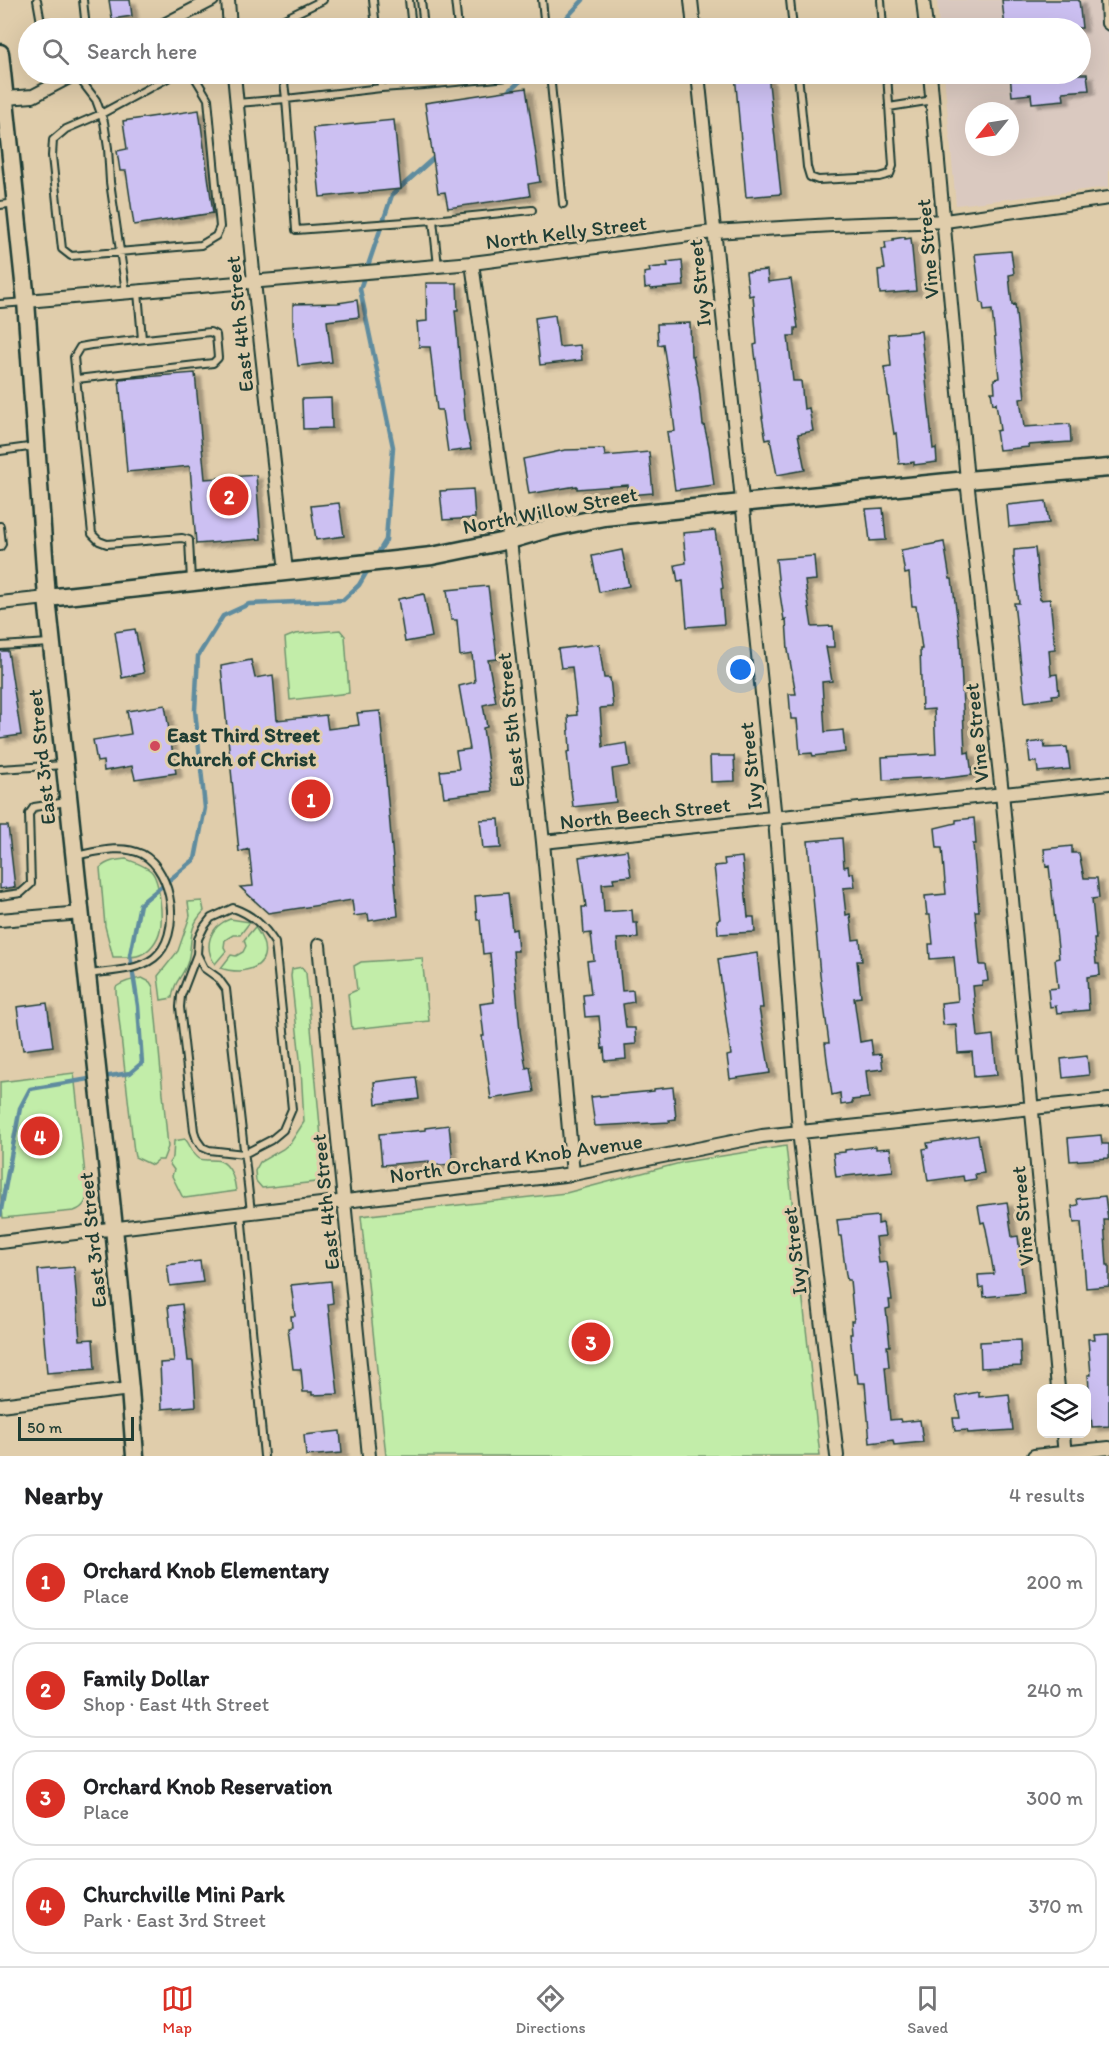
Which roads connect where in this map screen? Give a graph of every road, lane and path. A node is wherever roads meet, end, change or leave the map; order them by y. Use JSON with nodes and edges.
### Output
{"nodes":[{"id":1,"x":37,"y":0,"type":"edge"},
{"id":2,"x":83,"y":0,"type":"edge"},
{"id":3,"x":212,"y":0,"type":"edge"},
{"id":4,"x":228,"y":0,"type":"edge"},
{"id":5,"x":323,"y":0,"type":"edge"},
{"id":6,"x":373,"y":0,"type":"edge"},
{"id":7,"x":409,"y":0,"type":"edge"},
{"id":8,"x":421,"y":0,"type":"edge"},
{"id":9,"x":454,"y":0,"type":"edge"},
{"id":10,"x":542,"y":0,"type":"edge"},
{"id":11,"x":691,"y":0,"type":"edge"},
{"id":12,"x":790,"y":0,"type":"edge"},
{"id":13,"x":880,"y":0,"type":"edge"},
{"id":14,"x":923,"y":0,"type":"edge"},
{"id":15,"x":1104,"y":0,"type":"edge"},
{"id":16,"x":40,"y":18,"type":"edge"},
{"id":17,"x":85,"y":18,"type":"edge"},
{"id":18,"x":177,"y":18,"type":"edge"},
{"id":19,"x":229,"y":18,"type":"edge"},
{"id":20,"x":286,"y":18,"type":"edge"},
{"id":21,"x":375,"y":18,"type":"edge"},
{"id":22,"x":411,"y":18,"type":"edge"},
{"id":23,"x":423,"y":18,"type":"edge"},
{"id":24,"x":457,"y":18,"type":"edge"},
{"id":25,"x":544,"y":18,"type":"edge"},
{"id":26,"x":693,"y":18,"type":"edge"},
{"id":27,"x":792,"y":18,"type":"edge"},
{"id":28,"x":882,"y":18,"type":"edge"},
{"id":29,"x":925,"y":18,"type":"edge"},
{"id":30,"x":1109,"y":27,"type":"edge"},
{"id":31,"x":0,"y":53,"type":"edge"},
{"id":32,"x":50,"y":84,"type":"edge"},
{"id":33,"x":84,"y":84,"type":"edge"},
{"id":34,"x":156,"y":84,"type":"edge"},
{"id":35,"x":199,"y":84,"type":"edge"},
{"id":36,"x":235,"y":84,"type":"edge"},
{"id":37,"x":284,"y":84,"type":"edge"},
{"id":38,"x":381,"y":84,"type":"edge"},
{"id":39,"x":440,"y":84,"type":"edge"},
{"id":40,"x":551,"y":84,"type":"edge"},
{"id":41,"x":699,"y":84,"type":"edge"},
{"id":42,"x":799,"y":84,"type":"edge"},
{"id":43,"x":888,"y":84,"type":"edge"},
{"id":44,"x":931,"y":84,"type":"edge"},
{"id":45,"x":424,"y":86,"type":"joint"},
{"id":46,"x":381,"y":88,"type":"junction"},
{"id":47,"x":3,"y":99,"type":"edge"},
{"id":48,"x":286,"y":99,"type":"junction"},
{"id":49,"x":933,"y":100,"type":"junction"},
{"id":50,"x":237,"y":103,"type":"junction"},
{"id":51,"x":889,"y":107,"type":"junction"},
{"id":52,"x":101,"y":114,"type":"junction"},
{"id":53,"x":1109,"y":198,"type":"edge"},
{"id":54,"x":8,"y":204,"type":"edge"},
{"id":55,"x":563,"y":204,"type":"dead end"},
{"id":56,"x":532,"y":210,"type":"dead end"},
{"id":57,"x":433,"y":220,"type":"junction"},
{"id":58,"x":945,"y":221,"type":"junction"},
{"id":59,"x":713,"y":232,"type":"junction"},
{"id":60,"x":120,"y":253,"type":"junction"},
{"id":61,"x":472,"y":263,"type":"junction"},
{"id":62,"x":438,"y":266,"type":"junction"},
{"id":63,"x":254,"y":282,"type":"junction"},
{"id":64,"x":132,"y":292,"type":"junction"},
{"id":65,"x":26,"y":302,"type":"junction"},
{"id":66,"x":0,"y":304,"type":"edge"},
{"id":67,"x":142,"y":339,"type":"junction"},
{"id":68,"x":77,"y":379,"type":"junction"},
{"id":69,"x":36,"y":446,"type":"junction"},
{"id":70,"x":0,"y":451,"type":"edge"},
{"id":71,"x":1109,"y":468,"type":"edge"},
{"id":72,"x":967,"y":480,"type":"junction"},
{"id":73,"x":744,"y":503,"type":"junction"},
{"id":74,"x":0,"y":526,"type":"edge"},
{"id":75,"x":510,"y":540,"type":"junction"},
{"id":76,"x":0,"y":547,"type":"edge"},
{"id":77,"x":286,"y":571,"type":"junction"},
{"id":78,"x":191,"y":582,"type":"junction"},
{"id":79,"x":47,"y":598,"type":"junction"},
{"id":80,"x":0,"y":603,"type":"edge"},
{"id":81,"x":52,"y":643,"type":"junction"},
{"id":82,"x":0,"y":646,"type":"edge"},
{"id":83,"x":65,"y":765,"type":"junction"},
{"id":84,"x":0,"y":769,"type":"edge"},
{"id":85,"x":1109,"y":783,"type":"edge"},
{"id":86,"x":1002,"y":793,"type":"junction"},
{"id":87,"x":69,"y":802,"type":"junction"},
{"id":88,"x":775,"y":819,"type":"junction"},
{"id":89,"x":543,"y":842,"type":"junction"},
{"id":90,"x":74,"y":856,"type":"junction"},
{"id":91,"x":0,"y":896,"type":"edge"},
{"id":92,"x":81,"y":913,"type":"junction"},
{"id":93,"x":0,"y":920,"type":"edge"},
{"id":94,"x":319,"y":945,"type":"dead end"},
{"id":95,"x":197,"y":954,"type":"junction"},
{"id":96,"x":87,"y":974,"type":"junction"},
{"id":97,"x":1109,"y":1100,"type":"edge"},
{"id":98,"x":1032,"y":1108,"type":"junction"},
{"id":99,"x":800,"y":1131,"type":"junction"},
{"id":100,"x":244,"y":1155,"type":"junction"},
{"id":101,"x":573,"y":1174,"type":"junction"},
{"id":102,"x":345,"y":1201,"type":"junction"},
{"id":103,"x":246,"y":1213,"type":"junction"},
{"id":104,"x":114,"y":1228,"type":"junction"},
{"id":105,"x":0,"y":1242,"type":"edge"},
{"id":106,"x":1058,"y":1384,"type":"edge"},
{"id":107,"x":130,"y":1389,"type":"junction"},
{"id":108,"x":0,"y":1405,"type":"edge"},
{"id":109,"x":1063,"y":1438,"type":"edge"},
{"id":110,"x":1109,"y":1448,"type":"edge"},
{"id":111,"x":1065,"y":1454,"type":"edge"},
{"id":112,"x":135,"y":1456,"type":"edge"},
{"id":113,"x":264,"y":1456,"type":"edge"},
{"id":114,"x":369,"y":1456,"type":"edge"},
{"id":115,"x":837,"y":1456,"type":"edge"},
{"id":116,"x":1034,"y":1456,"type":"edge"}],
"edges":[{"from":1,"to":16,"type":"lane"},
{"from":2,"to":17,"type":"lane"},
{"from":3,"to":18,"type":"street"},
{"from":4,"to":19,"type":"street"},
{"from":5,"to":20,"type":"lane"},
{"from":6,"to":21,"type":"lane"},
{"from":7,"to":22,"type":"lane"},
{"from":8,"to":23,"type":"lane"},
{"from":9,"to":24,"type":"lane"},
{"from":10,"to":25,"type":"lane"},
{"from":11,"to":26,"type":"street"},
{"from":12,"to":27,"type":"lane"},
{"from":13,"to":28,"type":"lane"},
{"from":14,"to":29,"type":"street"},
{"from":15,"to":30,"type":"lane"},
{"from":31,"to":47,"type":"main road","name":"East 3rd Street"},
{"from":32,"to":47,"type":"street"},
{"from":33,"to":52,"type":"lane"},
{"from":34,"to":52,"type":"lane"},
{"from":35,"to":60,"type":"lane"},
{"from":36,"to":50,"type":"street","name":"East 4th Street"},
{"from":37,"to":48,"type":"lane"},
{"from":38,"to":46,"type":"lane"},
{"from":39,"to":45,"type":"lane"},
{"from":40,"to":55,"type":"lane"},
{"from":41,"to":59,"type":"street","name":"Ivy Street"},
{"from":42,"to":51,"type":"lane"},
{"from":43,"to":51,"type":"lane"},
{"from":44,"to":49,"type":"street","name":"Vine Street"},
{"from":45,"to":46,"type":"lane"},
{"from":46,"to":48,"type":"lane"},
{"from":47,"to":54,"type":"main road","name":"East 3rd Street"},
{"from":48,"to":50,"type":"lane"},
{"from":48,"to":57,"type":"lane"},
{"from":49,"to":51,"type":"lane"},
{"from":49,"to":58,"type":"street","name":"Vine Street"},
{"from":50,"to":63,"type":"street","name":"East 4th Street"},
{"from":52,"to":60,"type":"lane"},
{"from":52,"to":60,"type":"lane"},
{"from":53,"to":58,"type":"street","name":"North Kelly Street"},
{"from":54,"to":65,"type":"main road","name":"East 3rd Street"},
{"from":56,"to":57,"type":"lane"},
{"from":57,"to":62,"type":"lane"},
{"from":58,"to":59,"type":"street","name":"North Kelly Street"},
{"from":58,"to":72,"type":"street","name":"Vine Street"},
{"from":59,"to":61,"type":"street","name":"North Kelly Street"},
{"from":59,"to":73,"type":"street","name":"Ivy Street"},
{"from":60,"to":64,"type":"lane"},
{"from":61,"to":62,"type":"street","name":"North Kelly Street"},
{"from":61,"to":75,"type":"street","name":"East 5th Street"},
{"from":62,"to":63,"type":"street","name":"North Kelly Street"},
{"from":63,"to":64,"type":"street","name":"North Kelly Street"},
{"from":63,"to":77,"type":"street","name":"East 4th Street"},
{"from":64,"to":65,"type":"street","name":"North Kelly Street"},
{"from":64,"to":67,"type":"lane"},
{"from":65,"to":66,"type":"lane"},
{"from":65,"to":69,"type":"main road","name":"East 3rd Street"},
{"from":67,"to":68,"type":"lane"},
{"from":67,"to":68,"type":"lane"},
{"from":68,"to":78,"type":"lane"},
{"from":69,"to":70,"type":"lane"},
{"from":69,"to":79,"type":"main road","name":"East 3rd Street"},
{"from":71,"to":72,"type":"main road","name":"North Willow Street"},
{"from":72,"to":73,"type":"main road","name":"North Willow Street"},
{"from":72,"to":86,"type":"street","name":"Vine Street"},
{"from":73,"to":75,"type":"main road","name":"North Willow Street"},
{"from":73,"to":88,"type":"street","name":"Ivy Street"},
{"from":74,"to":76,"type":"lane"},
{"from":75,"to":77,"type":"main road","name":"North Willow Street"},
{"from":75,"to":89,"type":"street","name":"East 5th Street"},
{"from":77,"to":78,"type":"main road","name":"North Willow Street"},
{"from":78,"to":79,"type":"main road","name":"North Willow Street"},
{"from":79,"to":80,"type":"street","name":"North Willow Street"},
{"from":79,"to":81,"type":"main road","name":"East 3rd Street"},
{"from":81,"to":82,"type":"lane"},
{"from":81,"to":83,"type":"main road","name":"East 3rd Street"},
{"from":83,"to":84,"type":"lane"},
{"from":83,"to":87,"type":"main road","name":"East 3rd Street"},
{"from":85,"to":86,"type":"street","name":"North Beech Street"},
{"from":86,"to":88,"type":"street","name":"North Beech Street"},
{"from":86,"to":98,"type":"street","name":"Vine Street"},
{"from":87,"to":90,"type":"main road","name":"East 3rd Street"},
{"from":87,"to":91,"type":"lane"},
{"from":88,"to":89,"type":"street","name":"North Beech Street"},
{"from":88,"to":99,"type":"street","name":"Ivy Street"},
{"from":89,"to":101,"type":"street","name":"East 5th Street"},
{"from":90,"to":92,"type":"main road","name":"East 3rd Street"},
{"from":90,"to":96,"type":"lane"},
{"from":92,"to":93,"type":"street"},
{"from":92,"to":96,"type":"main road","name":"East 3rd Street"},
{"from":94,"to":102,"type":"street","name":"East 4th Street"},
{"from":95,"to":100,"type":"lane"},
{"from":95,"to":100,"type":"lane"},
{"from":95,"to":100,"type":"lane"},
{"from":96,"to":104,"type":"main road","name":"East 3rd Street"},
{"from":97,"to":98,"type":"street","name":"North Orchard Knob Avenue"},
{"from":98,"to":99,"type":"street","name":"North Orchard Knob Avenue"},
{"from":98,"to":106,"type":"street","name":"Vine Street"},
{"from":99,"to":101,"type":"street","name":"North Orchard Knob Avenue"},
{"from":99,"to":115,"type":"street","name":"Ivy Street"},
{"from":100,"to":103,"type":"lane"},
{"from":101,"to":102,"type":"street","name":"North Orchard Knob Avenue"},
{"from":102,"to":103,"type":"street","name":"North Orchard Knob Avenue"},
{"from":102,"to":114,"type":"street","name":"East 4th Street"},
{"from":103,"to":104,"type":"street","name":"North Orchard Knob Avenue"},
{"from":103,"to":113,"type":"lane"},
{"from":104,"to":105,"type":"street","name":"North Orchard Knob Avenue"},
{"from":104,"to":107,"type":"main road","name":"East 3rd Street"},
{"from":107,"to":108,"type":"street"},
{"from":107,"to":112,"type":"main road","name":"East 3rd Street"},
{"from":109,"to":111,"type":"street"},
{"from":110,"to":111,"type":"street"},
{"from":111,"to":116,"type":"street"}]}
